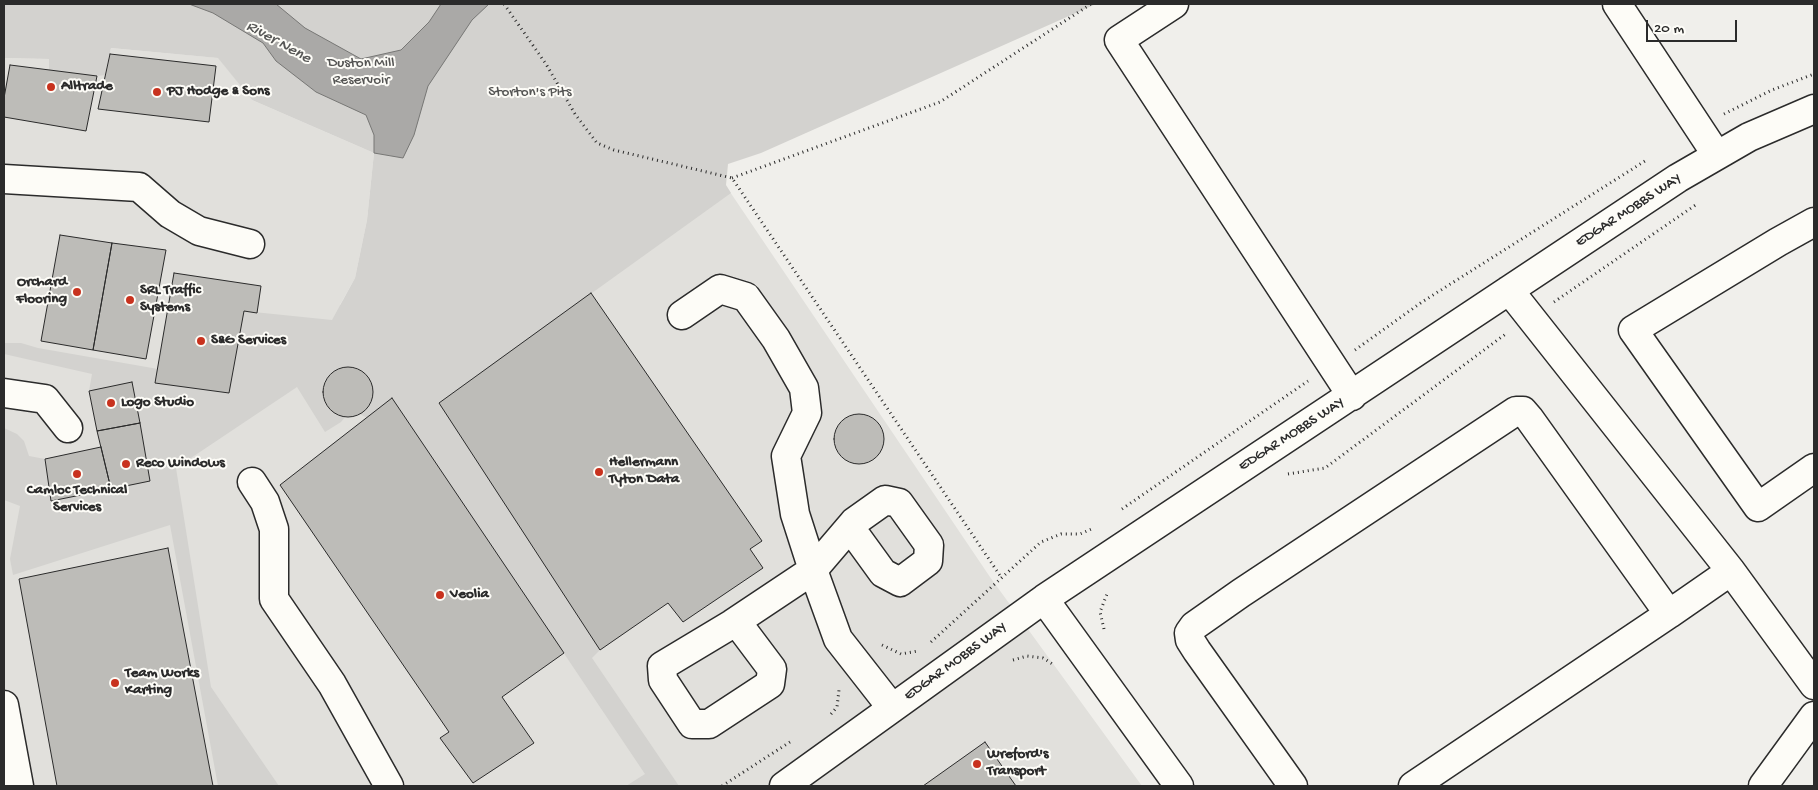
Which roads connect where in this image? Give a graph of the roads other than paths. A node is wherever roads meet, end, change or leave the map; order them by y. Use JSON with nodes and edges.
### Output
{"nodes":[{"id":1,"x":1174,"y":4,"type":"edge"},
{"id":2,"x":1617,"y":4,"type":"edge"},
{"id":3,"x":1814,"y":109,"type":"edge"},
{"id":4,"x":1716,"y":154,"type":"junction"},
{"id":5,"x":4,"y":179,"type":"edge"},
{"id":6,"x":1814,"y":222,"type":"edge"},
{"id":7,"x":250,"y":244,"type":"dead end"},
{"id":8,"x":1509,"y":290,"type":"junction"},
{"id":9,"x":682,"y":315,"type":"dead end"},
{"id":10,"x":4,"y":393,"type":"edge"},
{"id":11,"x":1352,"y":396,"type":"junction"},
{"id":12,"x":68,"y":428,"type":"dead end"},
{"id":13,"x":1814,"y":468,"type":"edge"},
{"id":14,"x":252,"y":482,"type":"dead end"},
{"id":15,"x":854,"y":522,"type":"dead end"},
{"id":16,"x":813,"y":570,"type":"junction"},
{"id":17,"x":1731,"y":571,"type":"junction"},
{"id":18,"x":1044,"y":599,"type":"junction"},
{"id":19,"x":1669,"y":614,"type":"junction"},
{"id":20,"x":732,"y":624,"type":"dead end"},
{"id":21,"x":1814,"y":685,"type":"edge"},
{"id":22,"x":4,"y":705,"type":"edge"},
{"id":23,"x":892,"y":708,"type":"junction"},
{"id":24,"x":1814,"y":716,"type":"edge"},
{"id":25,"x":1172,"y":784,"type":"edge"},
{"id":26,"x":19,"y":786,"type":"edge"},
{"id":27,"x":389,"y":786,"type":"edge"},
{"id":28,"x":784,"y":786,"type":"edge"},
{"id":29,"x":1293,"y":786,"type":"edge"},
{"id":30,"x":1414,"y":786,"type":"edge"},
{"id":31,"x":1763,"y":786,"type":"edge"}],
"edges":[{"from":1,"to":11,"type":"street"},
{"from":2,"to":4,"type":"street"},
{"from":3,"to":4,"type":"street","name":"EDGAR MOBBS WAY"},
{"from":4,"to":8,"type":"street","name":"EDGAR MOBBS WAY"},
{"from":5,"to":7,"type":"street"},
{"from":6,"to":13,"type":"street"},
{"from":8,"to":11,"type":"street","name":"EDGAR MOBBS WAY"},
{"from":8,"to":17,"type":"street"},
{"from":9,"to":16,"type":"street"},
{"from":10,"to":12,"type":"street"},
{"from":11,"to":18,"type":"street","name":"EDGAR MOBBS WAY"},
{"from":14,"to":27,"type":"street"},
{"from":15,"to":16,"type":"street"},
{"from":16,"to":20,"type":"street"},
{"from":16,"to":23,"type":"street"},
{"from":17,"to":19,"type":"street"},
{"from":17,"to":21,"type":"street"},
{"from":18,"to":23,"type":"street","name":"EDGAR MOBBS WAY"},
{"from":18,"to":25,"type":"street"},
{"from":19,"to":29,"type":"street"},
{"from":19,"to":30,"type":"street"},
{"from":22,"to":26,"type":"street"},
{"from":23,"to":28,"type":"street","name":"EDGAR MOBBS WAY"},
{"from":24,"to":31,"type":"street"}]}
